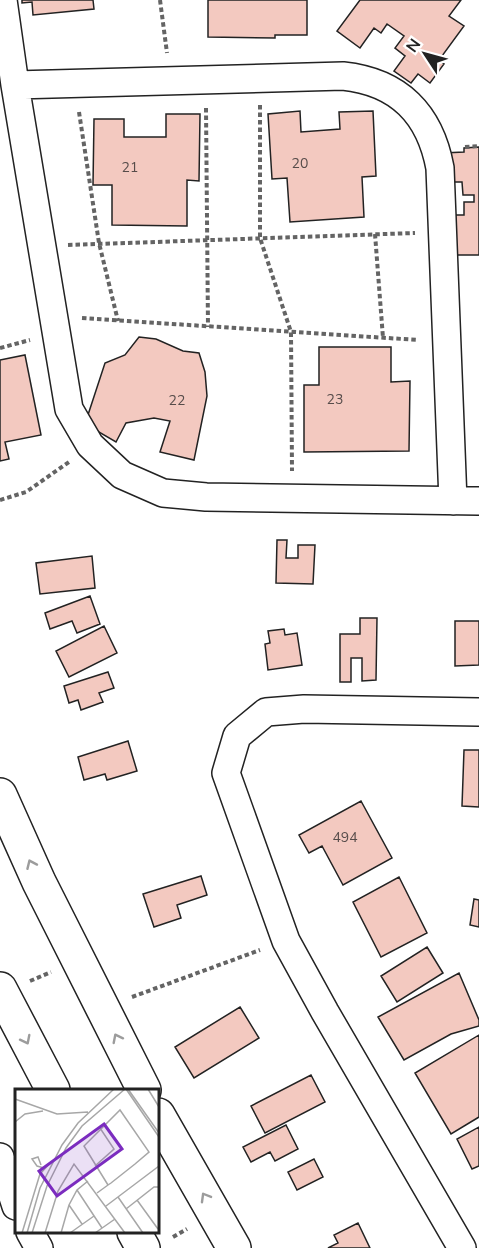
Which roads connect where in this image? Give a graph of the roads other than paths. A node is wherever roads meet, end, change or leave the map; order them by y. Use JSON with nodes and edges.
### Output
{"nodes":[{"id":1,"x":3,"y":0,"type":"edge"},
{"id":2,"x":15,"y":85,"type":"junction"},
{"id":3,"x":466,"y":501,"type":"edge"},
{"id":4,"x":479,"y":712,"type":"edge"},
{"id":5,"x":0,"y":795,"type":"edge"},
{"id":6,"x":1,"y":995,"type":"edge"},
{"id":7,"x":52,"y":1089,"type":"edge"},
{"id":8,"x":143,"y":1089,"type":"edge"},
{"id":9,"x":159,"y":1117,"type":"edge"},
{"id":10,"x":0,"y":1157,"type":"edge"},
{"id":11,"x":15,"y":1203,"type":"edge"},
{"id":12,"x":31,"y":1233,"type":"edge"},
{"id":13,"x":136,"y":1233,"type":"edge"},
{"id":14,"x":154,"y":1245,"type":"edge"},
{"id":15,"x":39,"y":1248,"type":"edge"},
{"id":16,"x":234,"y":1248,"type":"edge"},
{"id":17,"x":462,"y":1248,"type":"edge"}],
"edges":[{"from":1,"to":2,"type":"street"},
{"from":2,"to":3,"type":"street"},
{"from":2,"to":3,"type":"street"},
{"from":4,"to":17,"type":"street"},
{"from":8,"to":5,"type":"street","one_way":true},
{"from":6,"to":7,"type":"street","one_way":true},
{"from":16,"to":9,"type":"street","one_way":true},
{"from":10,"to":11,"type":"street"},
{"from":12,"to":15,"type":"street"},
{"from":13,"to":14,"type":"street"}]}
